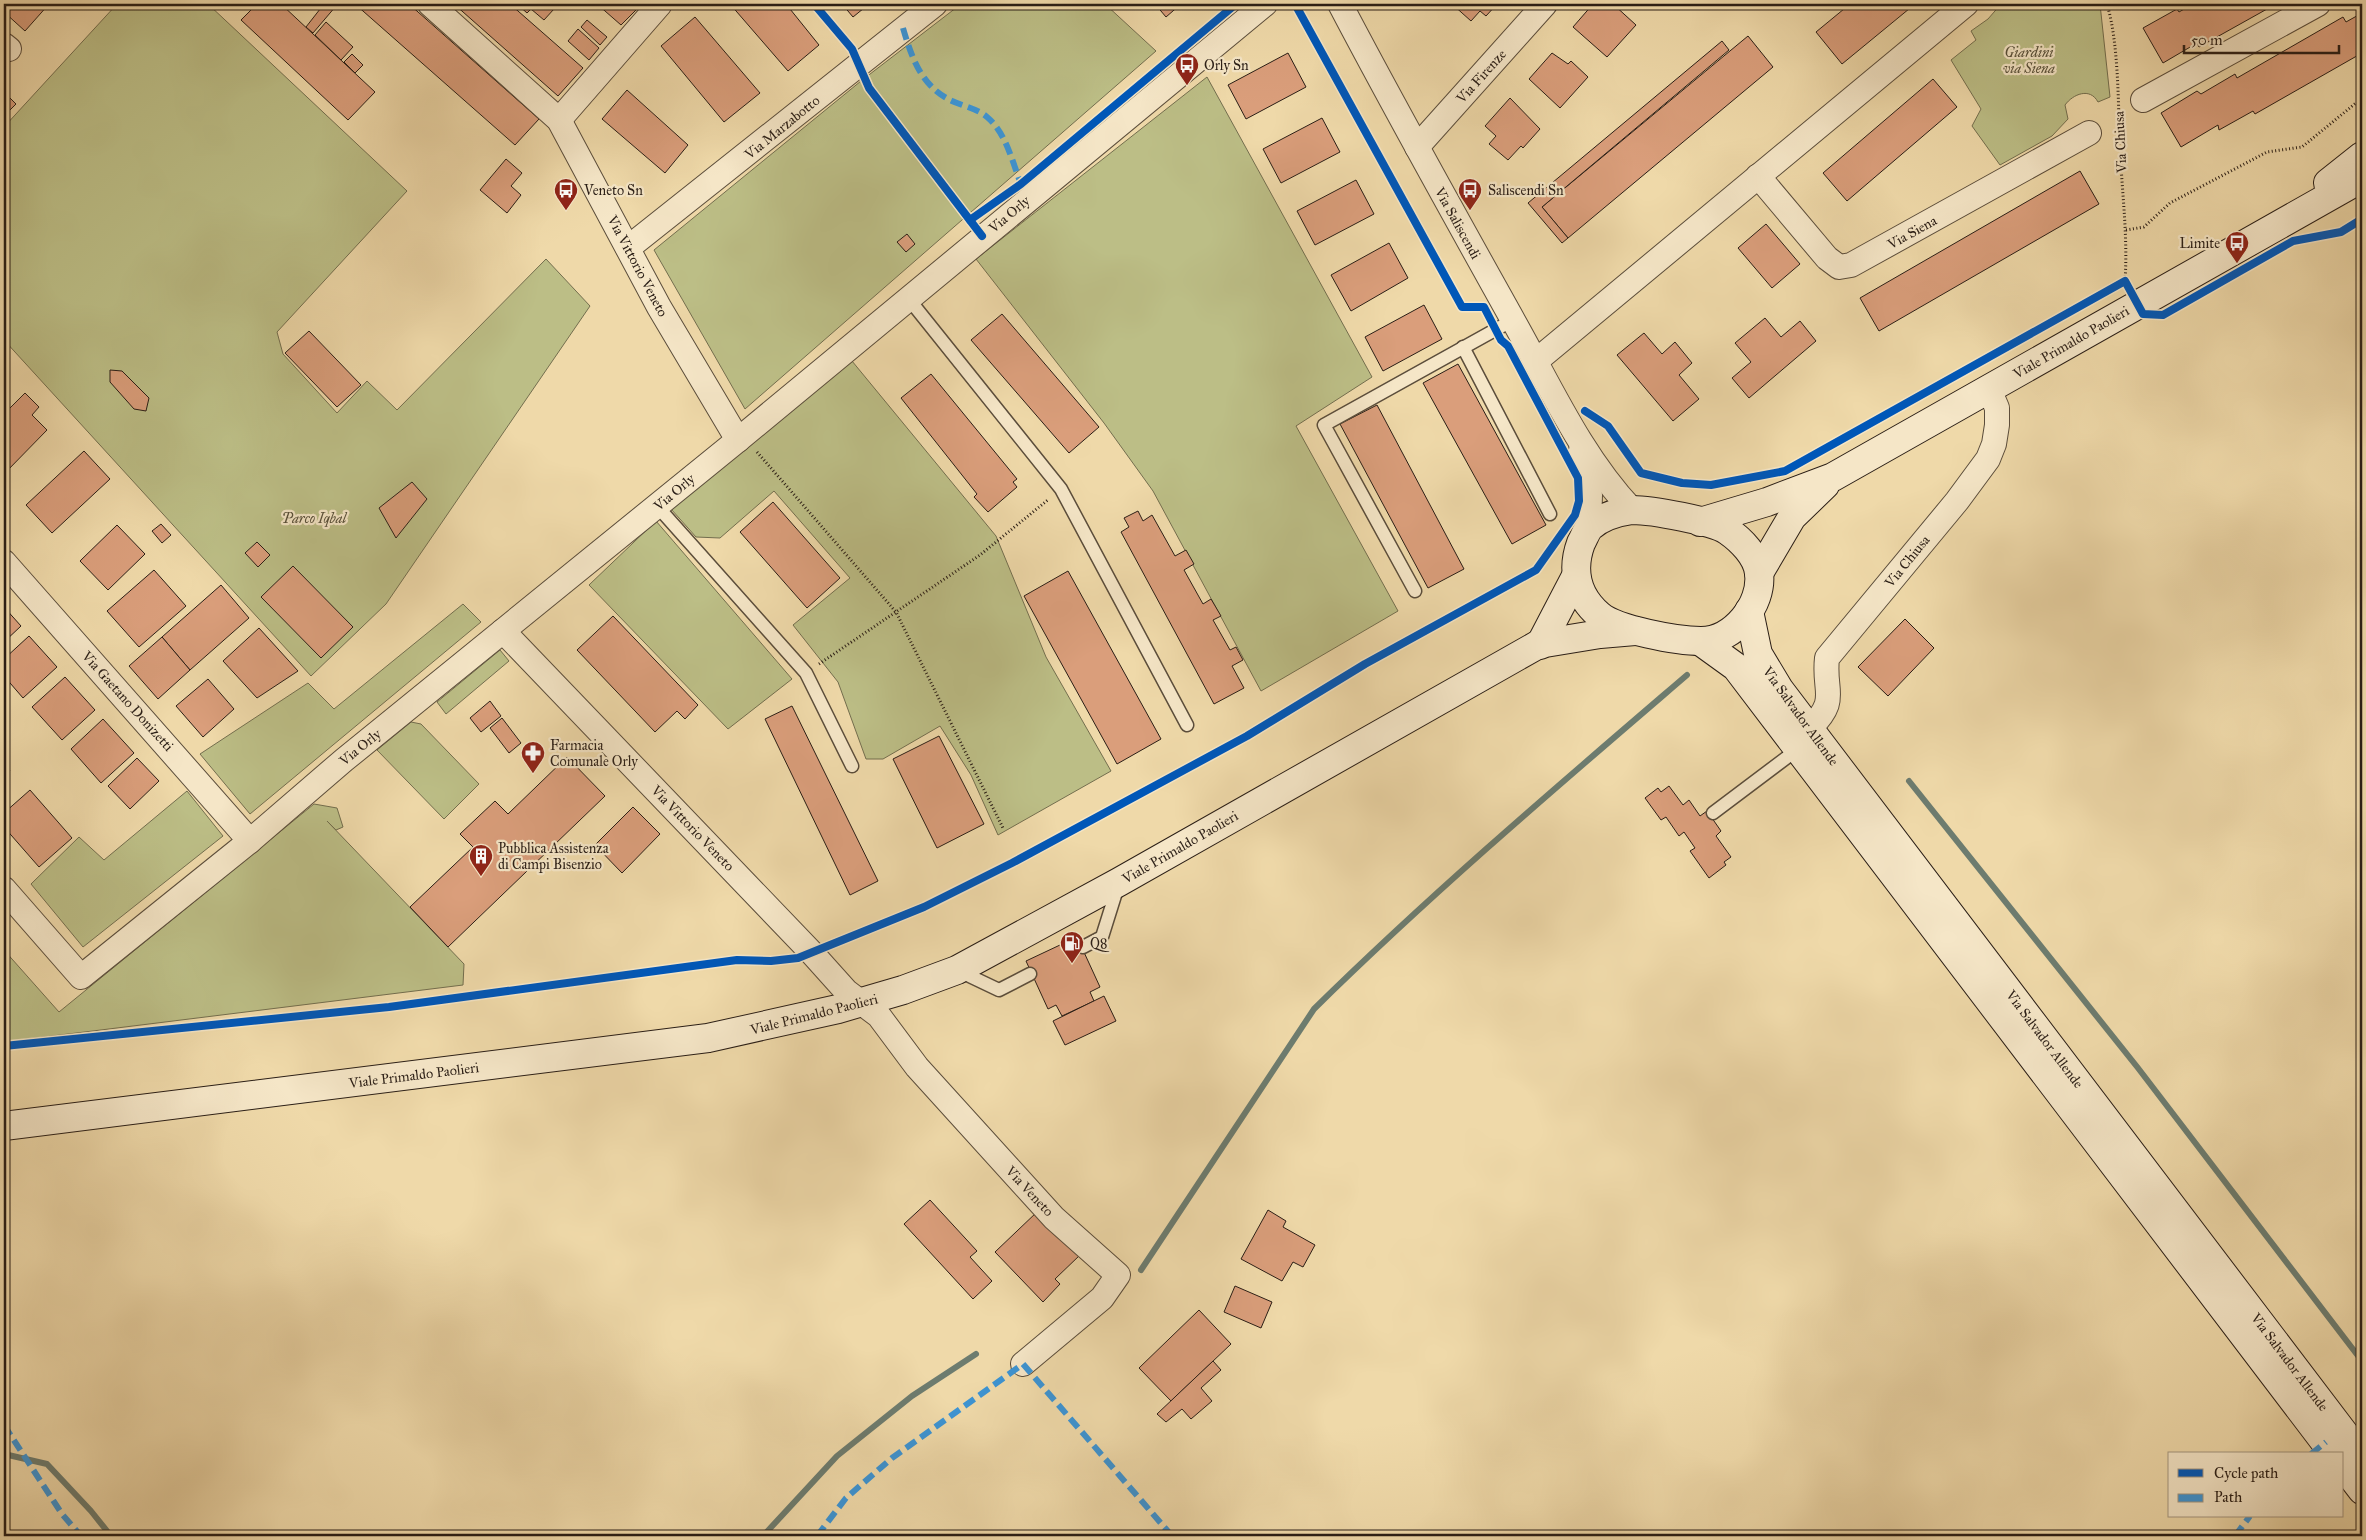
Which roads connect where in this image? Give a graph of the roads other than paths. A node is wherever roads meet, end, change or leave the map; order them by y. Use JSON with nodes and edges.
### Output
{"nodes":[{"id":1,"x":430,"y":4,"type":"edge"},
{"id":2,"x":660,"y":4,"type":"edge"},
{"id":3,"x":935,"y":4,"type":"edge"},
{"id":4,"x":1265,"y":4,"type":"edge"},
{"id":5,"x":1340,"y":4,"type":"edge"},
{"id":6,"x":1545,"y":4,"type":"edge"},
{"id":7,"x":1966,"y":4,"type":"edge"},
{"id":8,"x":2318,"y":4,"type":"edge"},
{"id":9,"x":2143,"y":100,"type":"dead end"},
{"id":10,"x":558,"y":120,"type":"junction"},
{"id":11,"x":2089,"y":133,"type":"dead end"},
{"id":12,"x":1417,"y":147,"type":"junction"},
{"id":13,"x":2362,"y":156,"type":"edge"},
{"id":14,"x":1758,"y":176,"type":"junction"},
{"id":15,"x":2362,"y":178,"type":"edge"},
{"id":16,"x":2362,"y":199,"type":"edge"},
{"id":17,"x":2298,"y":214,"type":"junction"},
{"id":18,"x":628,"y":248,"type":"junction"},
{"id":19,"x":908,"y":298,"type":"junction"},
{"id":20,"x":1513,"y":320,"type":"junction"},
{"id":21,"x":1464,"y":347,"type":"junction"},
{"id":22,"x":1536,"y":361,"type":"junction"},
{"id":23,"x":1989,"y":388,"type":"junction"},
{"id":24,"x":738,"y":440,"type":"junction"},
{"id":25,"x":1579,"y":441,"type":"junction"},
{"id":26,"x":1833,"y":477,"type":"junction"},
{"id":27,"x":657,"y":506,"type":"junction"},
{"id":28,"x":1632,"y":510,"type":"junction"},
{"id":29,"x":1550,"y":514,"type":"dead end"},
{"id":30,"x":1700,"y":522,"type":"junction"},
{"id":31,"x":1589,"y":528,"type":"junction"},
{"id":32,"x":4,"y":562,"type":"edge"},
{"id":33,"x":1759,"y":572,"type":"junction"},
{"id":34,"x":1576,"y":576,"type":"junction"},
{"id":35,"x":1415,"y":591,"type":"dead end"},
{"id":36,"x":1749,"y":611,"type":"junction"},
{"id":37,"x":503,"y":631,"type":"junction"},
{"id":38,"x":1635,"y":631,"type":"junction"},
{"id":39,"x":1700,"y":641,"type":"junction"},
{"id":40,"x":1540,"y":645,"type":"junction"},
{"id":41,"x":1187,"y":725,"type":"dead end"},
{"id":42,"x":1803,"y":739,"type":"junction"},
{"id":43,"x":852,"y":766,"type":"dead end"},
{"id":44,"x":1713,"y":813,"type":"dead end"},
{"id":45,"x":250,"y":842,"type":"junction"},
{"id":46,"x":1119,"y":882,"type":"junction"},
{"id":47,"x":4,"y":889,"type":"edge"},
{"id":48,"x":1083,"y":947,"type":"dead end"},
{"id":49,"x":957,"y":970,"type":"junction"},
{"id":50,"x":1030,"y":974,"type":"dead end"},
{"id":51,"x":863,"y":1002,"type":"junction"},
{"id":52,"x":4,"y":1126,"type":"edge"},
{"id":53,"x":1023,"y":1364,"type":"dead end"},
{"id":54,"x":2333,"y":1452,"type":"edge"},
{"id":55,"x":2362,"y":1457,"type":"edge"},
{"id":56,"x":2344,"y":1467,"type":"edge"},
{"id":57,"x":2362,"y":1490,"type":"edge"}],
"edges":[{"from":1,"to":10,"type":"street","name":"Via Vittorio Veneto"},
{"from":2,"to":10,"type":"street"},
{"from":3,"to":18,"type":"street","name":"Via Marzabotto"},
{"from":4,"to":19,"type":"street","name":"Via Orly"},
{"from":5,"to":12,"type":"street","name":"Via Saliscendi"},
{"from":6,"to":12,"type":"street","name":"Via Firenze"},
{"from":7,"to":14,"type":"street"},
{"from":8,"to":9,"type":"street"},
{"from":10,"to":18,"type":"street","name":"Via Vittorio Veneto"},
{"from":11,"to":14,"type":"street","name":"Via Siena"},
{"from":12,"to":20,"type":"street","name":"Via Saliscendi"},
{"from":13,"to":17,"type":"main road"},
{"from":14,"to":22,"type":"street"},
{"from":15,"to":17,"type":"main road","name":"Viale Primaldo Paolieri"},
{"from":16,"to":17,"type":"main road"},
{"from":17,"to":23,"type":"main road","name":"Viale Primaldo Paolieri"},
{"from":18,"to":24,"type":"street","name":"Via Vittorio Veneto"},
{"from":19,"to":24,"type":"street","name":"Via Orly"},
{"from":19,"to":41,"type":"lane"},
{"from":20,"to":21,"type":"lane"},
{"from":20,"to":22,"type":"street","name":"Via Saliscendi"},
{"from":21,"to":29,"type":"lane"},
{"from":21,"to":35,"type":"lane"},
{"from":22,"to":25,"type":"street","name":"Via Saliscendi"},
{"from":23,"to":26,"type":"main road","name":"Viale Primaldo Paolieri"},
{"from":23,"to":42,"type":"street","name":"Via Chiusa"},
{"from":24,"to":27,"type":"street","name":"Via Orly"},
{"from":25,"to":28,"type":"street","name":"Via Saliscendi"},
{"from":25,"to":31,"type":"street","name":"Via Saliscendi"},
{"from":26,"to":30,"type":"main road","name":"Viale Primaldo Paolieri"},
{"from":26,"to":33,"type":"main road","name":"Viale Primaldo Paolieri"},
{"from":27,"to":37,"type":"street","name":"Via Orly"},
{"from":27,"to":43,"type":"lane"},
{"from":28,"to":30,"type":"main road","name":"Viale Primaldo Paolieri"},
{"from":28,"to":31,"type":"main road","name":"Viale Primaldo Paolieri"},
{"from":30,"to":33,"type":"main road","name":"Viale Primaldo Paolieri"},
{"from":31,"to":34,"type":"main road","name":"Viale Primaldo Paolieri"},
{"from":32,"to":45,"type":"street","name":"Via Gaetano Donizetti"},
{"from":33,"to":36,"type":"main road","name":"Viale Primaldo Paolieri"},
{"from":34,"to":38,"type":"main road","name":"Viale Primaldo Paolieri"},
{"from":34,"to":40,"type":"main road","name":"Viale Primaldo Paolieri"},
{"from":36,"to":39,"type":"main road","name":"Viale Primaldo Paolieri"},
{"from":36,"to":42,"type":"main road","name":"Via Salvador Allende"},
{"from":37,"to":45,"type":"street","name":"Via Orly"},
{"from":37,"to":51,"type":"street","name":"Via Vittorio Veneto"},
{"from":38,"to":39,"type":"main road","name":"Viale Primaldo Paolieri"},
{"from":38,"to":40,"type":"main road","name":"Viale Primaldo Paolieri"},
{"from":39,"to":42,"type":"main road","name":"Via Salvador Allende"},
{"from":40,"to":46,"type":"main road","name":"Viale Primaldo Paolieri"},
{"from":42,"to":44,"type":"lane"},
{"from":42,"to":54,"type":"main road","name":"Via Salvador Allende"},
{"from":42,"to":55,"type":"main road","name":"Via Salvador Allende"},
{"from":45,"to":47,"type":"street","name":"Via Orly"},
{"from":46,"to":48,"type":"lane"},
{"from":46,"to":49,"type":"main road","name":"Viale Primaldo Paolieri"},
{"from":49,"to":50,"type":"lane"},
{"from":49,"to":51,"type":"main road","name":"Viale Primaldo Paolieri"},
{"from":51,"to":52,"type":"main road","name":"Viale Primaldo Paolieri"},
{"from":51,"to":53,"type":"street","name":"Via Veneto"},
{"from":56,"to":57,"type":"main road"}]}
